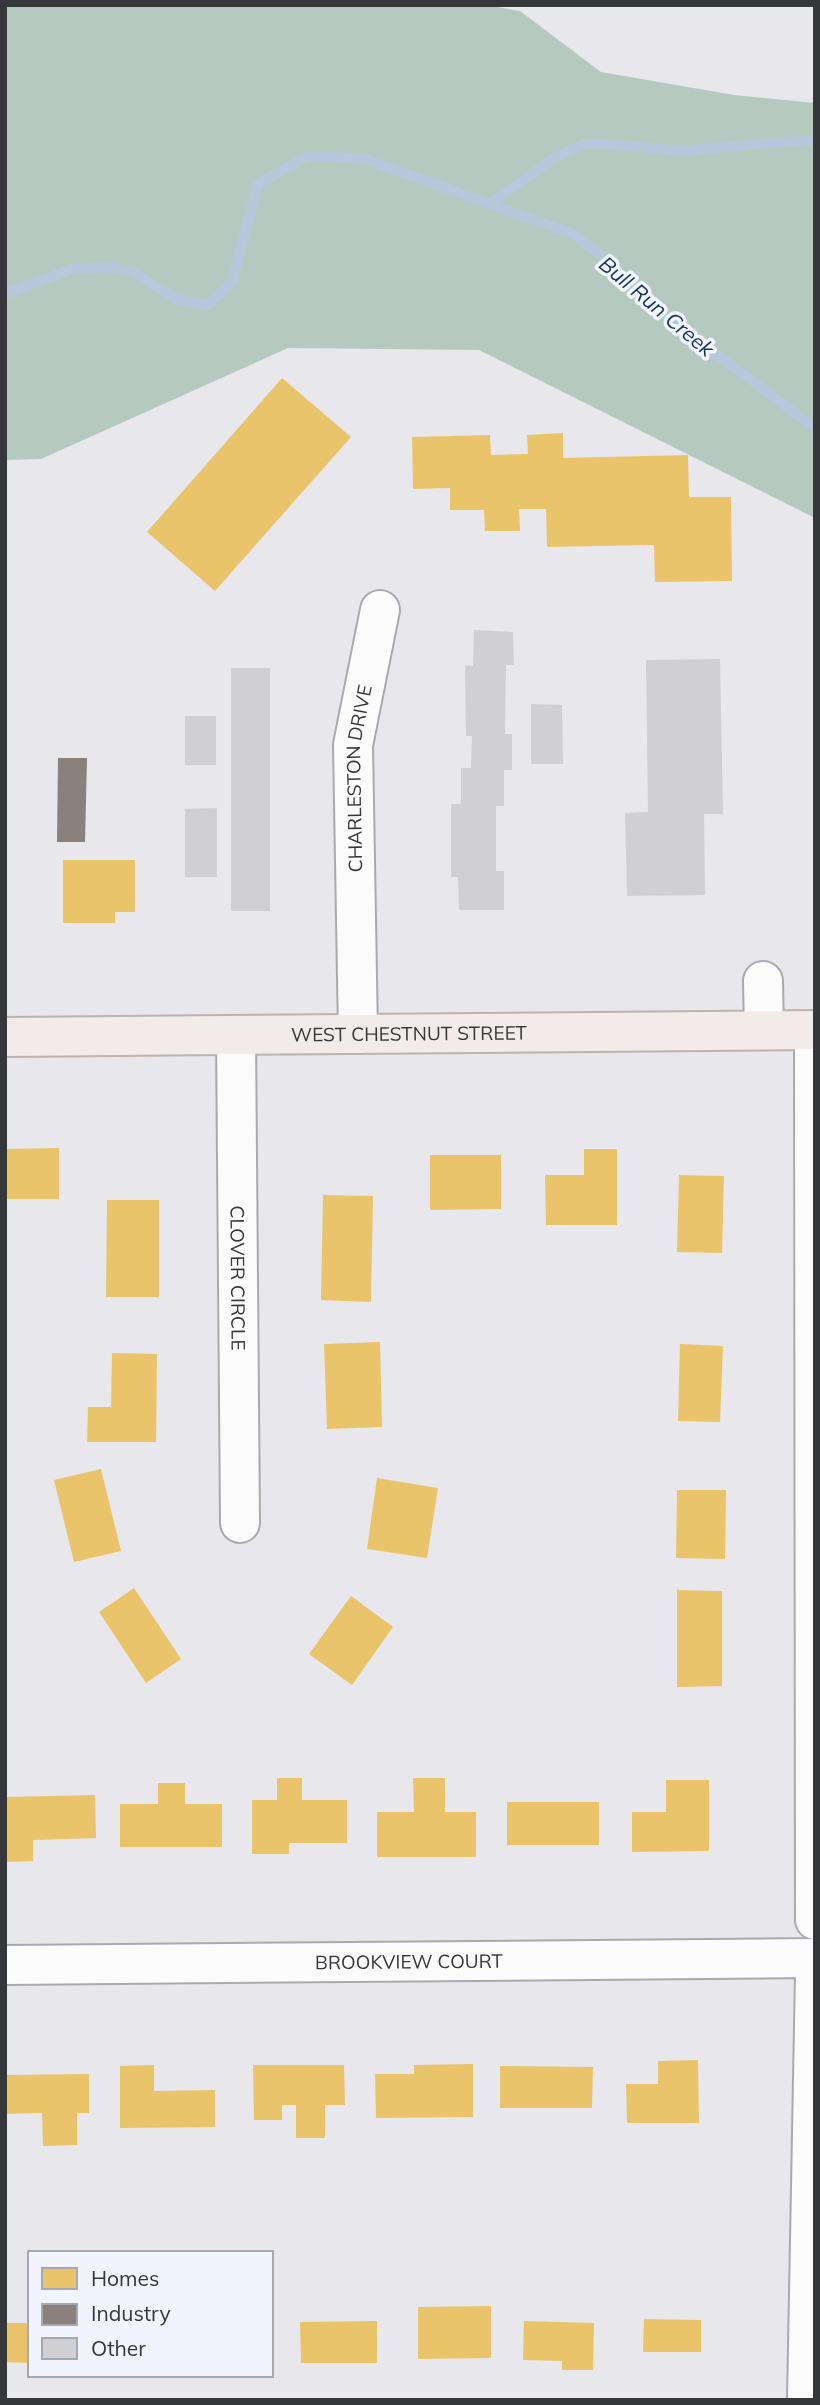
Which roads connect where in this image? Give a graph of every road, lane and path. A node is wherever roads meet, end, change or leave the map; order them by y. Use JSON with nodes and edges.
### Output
{"nodes":[{"id":1,"x":380,"y":610,"type":"dead end"},
{"id":2,"x":763,"y":981,"type":"dead end"},
{"id":3,"x":764,"y":1030,"type":"junction"},
{"id":4,"x":815,"y":1030,"type":"edge"},
{"id":5,"x":358,"y":1034,"type":"junction"},
{"id":6,"x":236,"y":1035,"type":"junction"},
{"id":7,"x":5,"y":1037,"type":"edge"},
{"id":8,"x":240,"y":1523,"type":"dead end"},
{"id":9,"x":815,"y":1920,"type":"edge"},
{"id":10,"x":815,"y":1958,"type":"edge"},
{"id":11,"x":5,"y":1965,"type":"edge"},
{"id":12,"x":815,"y":1973,"type":"edge"},
{"id":13,"x":807,"y":2400,"type":"edge"}],
"edges":[{"from":1,"to":5,"type":"street","name":"CHARLESTON DRIVE"},
{"from":2,"to":3,"type":"street"},
{"from":3,"to":4,"type":"main road","name":"WEST CHESTNUT STREET"},
{"from":3,"to":5,"type":"main road","name":"WEST CHESTNUT STREET"},
{"from":4,"to":9,"type":"street"},
{"from":5,"to":6,"type":"main road","name":"WEST CHESTNUT STREET"},
{"from":6,"to":7,"type":"main road","name":"WEST CHESTNUT STREET"},
{"from":6,"to":8,"type":"street","name":"CLOVER CIRCLE"},
{"from":10,"to":11,"type":"street","name":"BROOKVIEW COURT"},
{"from":12,"to":13,"type":"street"}]}
